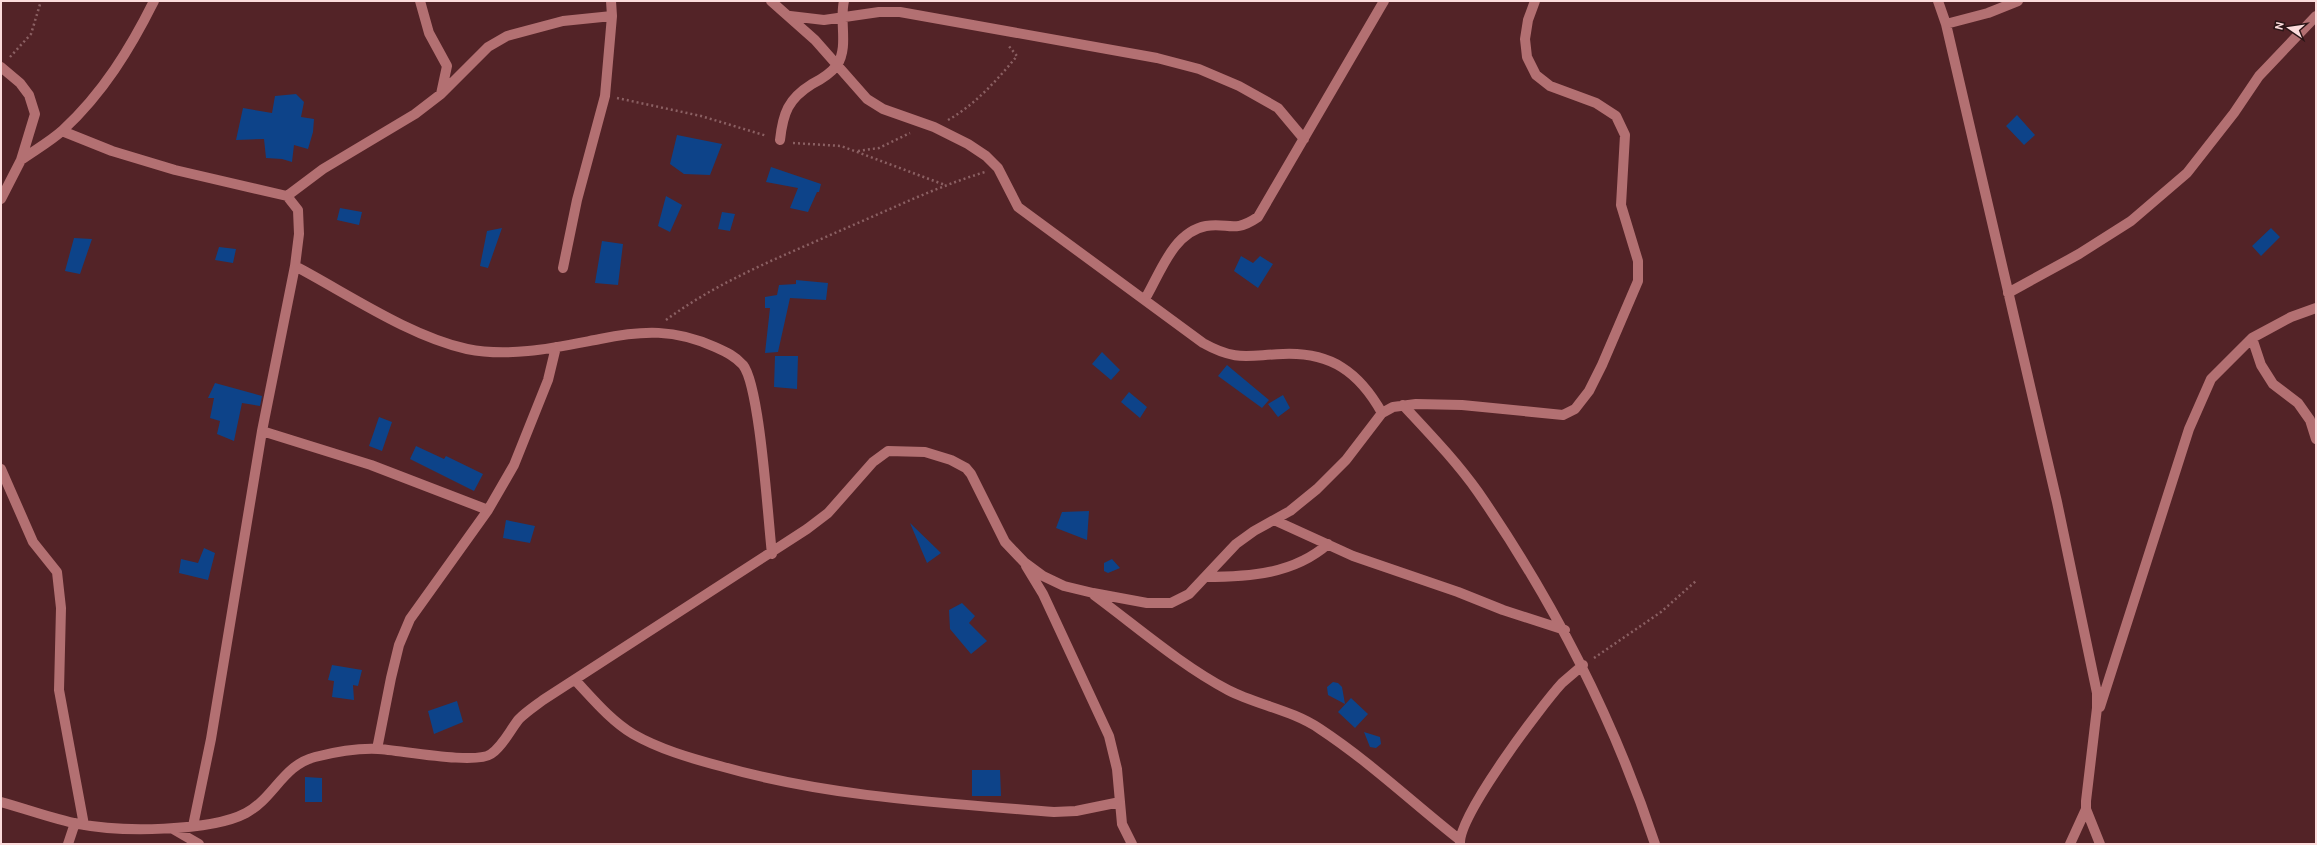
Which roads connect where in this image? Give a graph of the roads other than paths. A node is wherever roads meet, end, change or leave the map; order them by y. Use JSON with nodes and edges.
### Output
{"nodes":[{"id":1,"x":154,"y":1,"type":"edge"},
{"id":2,"x":420,"y":1,"type":"edge"},
{"id":3,"x":611,"y":1,"type":"edge"},
{"id":4,"x":771,"y":1,"type":"edge"},
{"id":5,"x":844,"y":1,"type":"edge"},
{"id":6,"x":1384,"y":1,"type":"edge"},
{"id":7,"x":1535,"y":1,"type":"edge"},
{"id":8,"x":1938,"y":1,"type":"edge"},
{"id":9,"x":2018,"y":1,"type":"edge"},
{"id":10,"x":612,"y":16,"type":"junction"},
{"id":11,"x":790,"y":16,"type":"junction"},
{"id":12,"x":2316,"y":16,"type":"edge"},
{"id":13,"x":842,"y":18,"type":"junction"},
{"id":14,"x":1946,"y":24,"type":"junction"},
{"id":15,"x":3,"y":64,"type":"edge"},
{"id":16,"x":837,"y":65,"type":"junction"},
{"id":17,"x":441,"y":94,"type":"junction"},
{"id":18,"x":62,"y":131,"type":"junction"},
{"id":19,"x":1304,"y":139,"type":"junction"},
{"id":20,"x":780,"y":140,"type":"dead end"},
{"id":21,"x":21,"y":160,"type":"junction"},
{"id":22,"x":287,"y":196,"type":"junction"},
{"id":23,"x":1,"y":199,"type":"edge"},
{"id":24,"x":295,"y":266,"type":"junction"},
{"id":25,"x":563,"y":268,"type":"dead end"},
{"id":26,"x":2008,"y":293,"type":"junction"},
{"id":27,"x":1145,"y":299,"type":"junction"},
{"id":28,"x":2316,"y":308,"type":"edge"},
{"id":29,"x":2252,"y":338,"type":"junction"},
{"id":30,"x":556,"y":347,"type":"junction"},
{"id":31,"x":1403,"y":405,"type":"junction"},
{"id":32,"x":1382,"y":413,"type":"junction"},
{"id":33,"x":262,"y":431,"type":"junction"},
{"id":34,"x":2316,"y":439,"type":"edge"},
{"id":35,"x":1,"y":469,"type":"edge"},
{"id":36,"x":488,"y":510,"type":"junction"},
{"id":37,"x":1274,"y":520,"type":"junction"},
{"id":38,"x":1328,"y":544,"type":"junction"},
{"id":39,"x":772,"y":554,"type":"junction"},
{"id":40,"x":1024,"y":562,"type":"junction"},
{"id":41,"x":1205,"y":577,"type":"junction"},
{"id":42,"x":1093,"y":593,"type":"junction"},
{"id":43,"x":1565,"y":630,"type":"junction"},
{"id":44,"x":1583,"y":665,"type":"junction"},
{"id":45,"x":575,"y":680,"type":"junction"},
{"id":46,"x":2096,"y":718,"type":"junction"},
{"id":47,"x":377,"y":749,"type":"junction"},
{"id":48,"x":1,"y":802,"type":"edge"},
{"id":49,"x":1120,"y":802,"type":"junction"},
{"id":50,"x":2086,"y":809,"type":"junction"},
{"id":51,"x":79,"y":824,"type":"junction"},
{"id":52,"x":193,"y":826,"type":"junction"},
{"id":53,"x":171,"y":828,"type":"junction"},
{"id":54,"x":1460,"y":842,"type":"edge"},
{"id":55,"x":68,"y":844,"type":"edge"},
{"id":56,"x":199,"y":844,"type":"edge"},
{"id":57,"x":1132,"y":844,"type":"edge"},
{"id":58,"x":1655,"y":844,"type":"edge"},
{"id":59,"x":2070,"y":844,"type":"edge"},
{"id":60,"x":2100,"y":844,"type":"edge"}],
"edges":[{"from":1,"to":18,"type":"street"},
{"from":2,"to":17,"type":"street"},
{"from":3,"to":10,"type":"street"},
{"from":4,"to":11,"type":"street"},
{"from":5,"to":13,"type":"street"},
{"from":6,"to":19,"type":"street"},
{"from":7,"to":31,"type":"street"},
{"from":8,"to":14,"type":"street"},
{"from":9,"to":14,"type":"street"},
{"from":10,"to":17,"type":"street"},
{"from":10,"to":25,"type":"street"},
{"from":11,"to":13,"type":"street"},
{"from":11,"to":16,"type":"street"},
{"from":12,"to":26,"type":"street"},
{"from":13,"to":16,"type":"street"},
{"from":13,"to":19,"type":"street"},
{"from":14,"to":26,"type":"street"},
{"from":15,"to":21,"type":"street"},
{"from":16,"to":20,"type":"street"},
{"from":16,"to":27,"type":"street"},
{"from":17,"to":22,"type":"street"},
{"from":18,"to":21,"type":"street"},
{"from":18,"to":22,"type":"street"},
{"from":19,"to":27,"type":"street"},
{"from":21,"to":23,"type":"street"},
{"from":22,"to":24,"type":"street"},
{"from":24,"to":30,"type":"street"},
{"from":24,"to":33,"type":"street"},
{"from":26,"to":46,"type":"street"},
{"from":27,"to":32,"type":"street"},
{"from":28,"to":29,"type":"street"},
{"from":29,"to":34,"type":"street"},
{"from":29,"to":46,"type":"street"},
{"from":30,"to":36,"type":"street"},
{"from":30,"to":39,"type":"street"},
{"from":31,"to":32,"type":"street"},
{"from":31,"to":43,"type":"street"},
{"from":32,"to":37,"type":"street"},
{"from":33,"to":36,"type":"street"},
{"from":33,"to":52,"type":"street"},
{"from":35,"to":51,"type":"street"},
{"from":36,"to":47,"type":"street"},
{"from":37,"to":38,"type":"street"},
{"from":37,"to":41,"type":"street"},
{"from":38,"to":41,"type":"street"},
{"from":38,"to":43,"type":"street"},
{"from":39,"to":40,"type":"street"},
{"from":39,"to":45,"type":"street"},
{"from":40,"to":42,"type":"street"},
{"from":40,"to":49,"type":"street"},
{"from":41,"to":42,"type":"street"},
{"from":42,"to":54,"type":"street"},
{"from":43,"to":44,"type":"street"},
{"from":44,"to":54,"type":"street"},
{"from":44,"to":58,"type":"street"},
{"from":45,"to":47,"type":"street"},
{"from":45,"to":49,"type":"street"},
{"from":46,"to":50,"type":"street"},
{"from":47,"to":52,"type":"street"},
{"from":48,"to":51,"type":"street"},
{"from":49,"to":57,"type":"street"},
{"from":50,"to":59,"type":"street"},
{"from":50,"to":60,"type":"street"},
{"from":51,"to":53,"type":"street"},
{"from":51,"to":55,"type":"street"},
{"from":52,"to":53,"type":"street"},
{"from":53,"to":56,"type":"street"}]}
